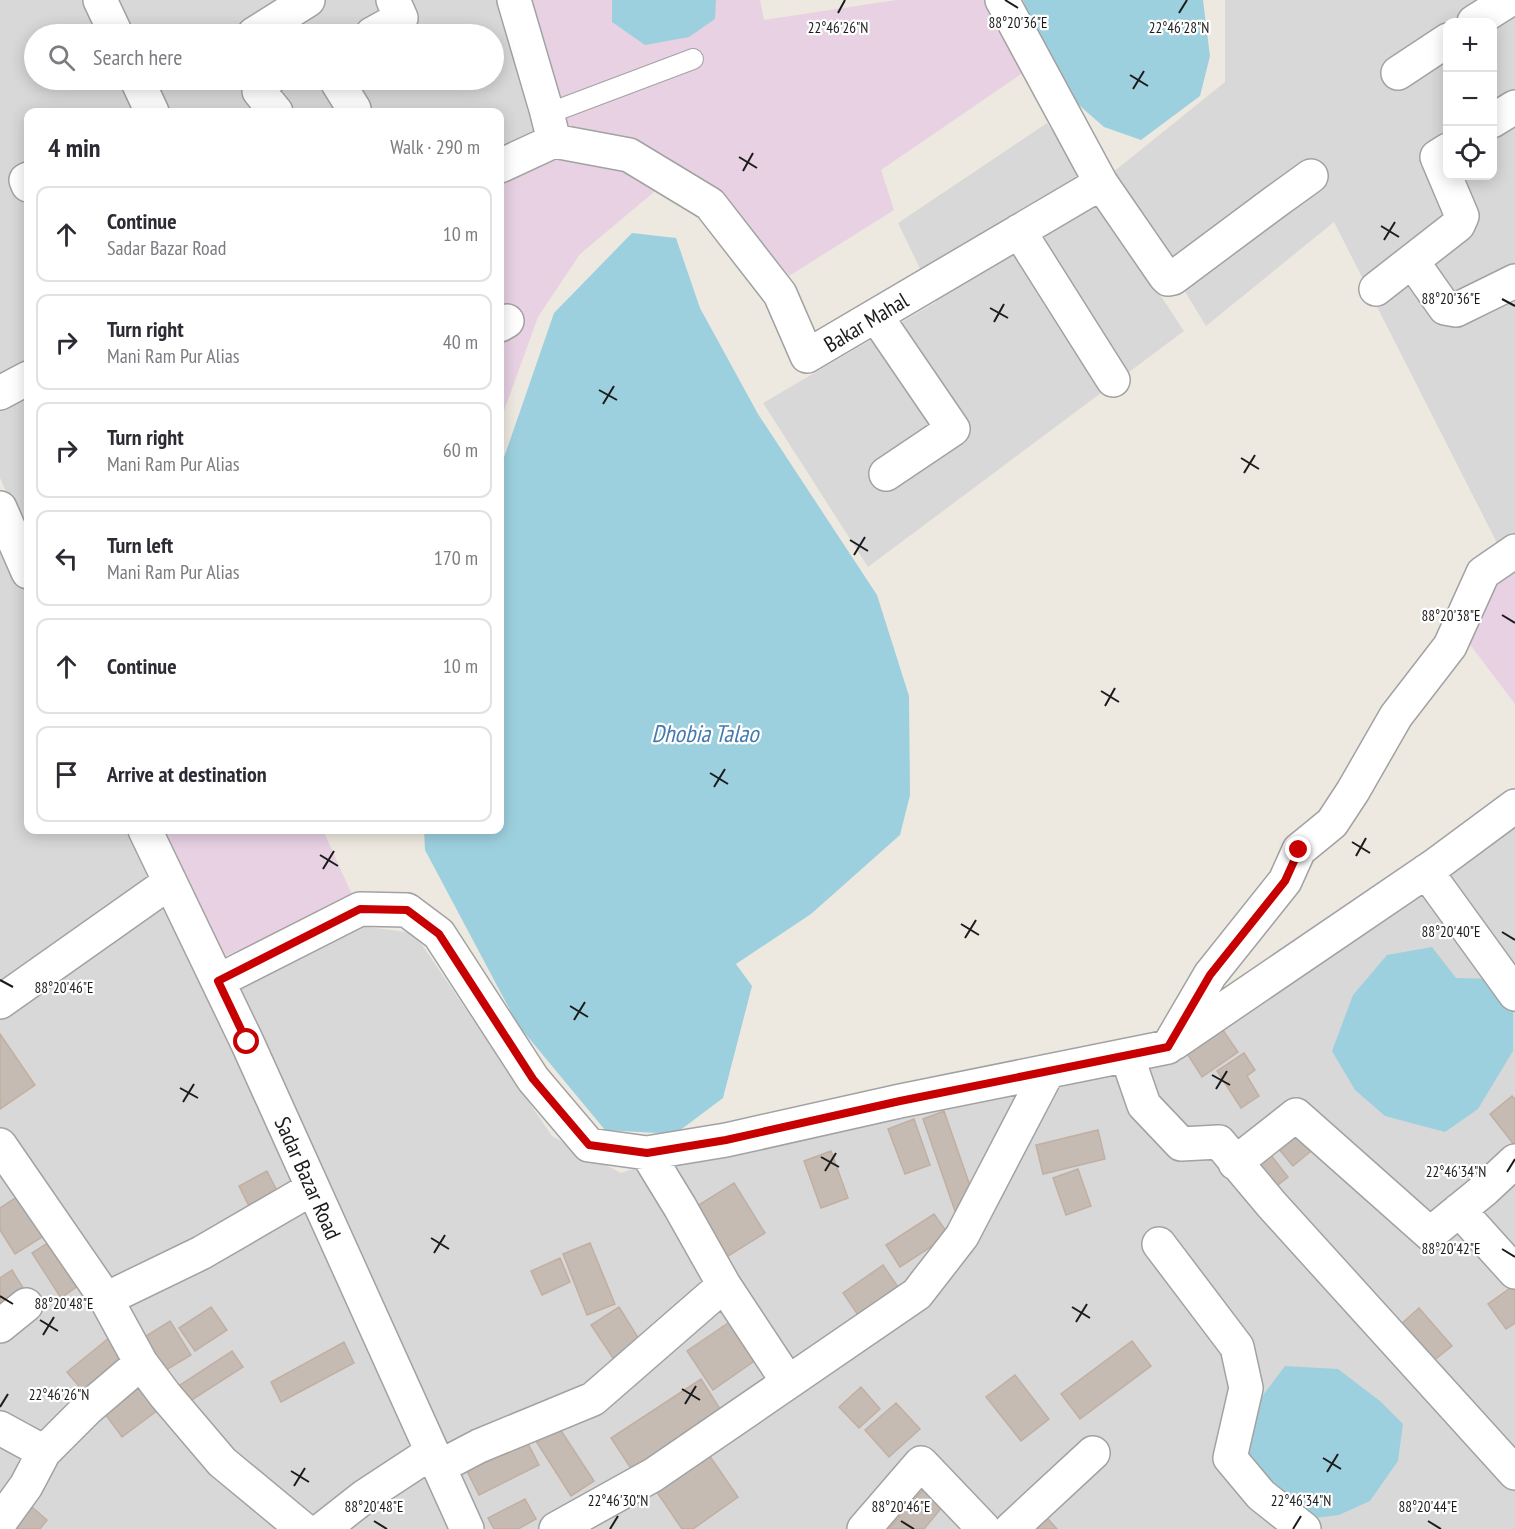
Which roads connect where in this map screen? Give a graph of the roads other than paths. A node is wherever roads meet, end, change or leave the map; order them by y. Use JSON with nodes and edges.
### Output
{"nodes":[{"id":1,"x":100,"y":0,"type":"edge"},
{"id":2,"x":308,"y":0,"type":"edge"},
{"id":3,"x":393,"y":0,"type":"edge"},
{"id":4,"x":514,"y":0,"type":"edge"},
{"id":5,"x":1002,"y":0,"type":"edge"},
{"id":6,"x":1509,"y":0,"type":"edge"},
{"id":7,"x":1480,"y":18,"type":"edge"},
{"id":8,"x":111,"y":24,"type":"edge"},
{"id":9,"x":270,"y":24,"type":"edge"},
{"id":10,"x":390,"y":24,"type":"edge"},
{"id":11,"x":1443,"y":43,"type":"edge"},
{"id":12,"x":693,"y":59,"type":"dead end"},
{"id":13,"x":1398,"y":73,"type":"dead end"},
{"id":14,"x":142,"y":90,"type":"edge"},
{"id":15,"x":259,"y":90,"type":"edge"},
{"id":16,"x":342,"y":90,"type":"edge"},
{"id":17,"x":1515,"y":107,"type":"edge"},
{"id":18,"x":150,"y":108,"type":"edge"},
{"id":19,"x":273,"y":108,"type":"edge"},
{"id":20,"x":353,"y":108,"type":"edge"},
{"id":21,"x":1497,"y":118,"type":"edge"},
{"id":22,"x":550,"y":128,"type":"junction"},
{"id":23,"x":1443,"y":153,"type":"edge"},
{"id":24,"x":504,"y":163,"type":"edge"},
{"id":25,"x":1443,"y":171,"type":"edge"},
{"id":26,"x":1311,"y":176,"type":"dead end"},
{"id":27,"x":1447,"y":180,"type":"edge"},
{"id":28,"x":1101,"y":183,"type":"junction"},
{"id":29,"x":1019,"y":231,"type":"junction"},
{"id":30,"x":1412,"y":261,"type":"junction"},
{"id":31,"x":1515,"y":281,"type":"edge"},
{"id":32,"x":1376,"y":289,"type":"dead end"},
{"id":33,"x":876,"y":316,"type":"junction"},
{"id":34,"x":24,"y":380,"type":"edge"},
{"id":35,"x":1113,"y":380,"type":"dead end"},
{"id":36,"x":0,"y":393,"type":"edge"},
{"id":37,"x":886,"y":474,"type":"dead end"},
{"id":38,"x":0,"y":508,"type":"edge"},
{"id":39,"x":1515,"y":551,"type":"edge"},
{"id":40,"x":24,"y":563,"type":"edge"},
{"id":41,"x":1515,"y":806,"type":"edge"},
{"id":42,"x":147,"y":834,"type":"edge"},
{"id":43,"x":1426,"y":871,"type":"junction"},
{"id":44,"x":170,"y":882,"type":"junction"},
{"id":45,"x":218,"y":981,"type":"junction"},
{"id":46,"x":1515,"y":993,"type":"edge"},
{"id":47,"x":0,"y":1002,"type":"edge"},
{"id":48,"x":1168,"y":1047,"type":"junction"},
{"id":49,"x":1127,"y":1056,"type":"junction"},
{"id":50,"x":1048,"y":1071,"type":"junction"},
{"id":51,"x":0,"y":1145,"type":"edge"},
{"id":52,"x":647,"y":1153,"type":"junction"},
{"id":53,"x":1515,"y":1161,"type":"edge"},
{"id":54,"x":1235,"y":1163,"type":"junction"},
{"id":55,"x":313,"y":1188,"type":"junction"},
{"id":56,"x":1459,"y":1210,"type":"junction"},
{"id":57,"x":1159,"y":1244,"type":"dead end"},
{"id":58,"x":1515,"y":1272,"type":"edge"},
{"id":59,"x":724,"y":1285,"type":"junction"},
{"id":60,"x":106,"y":1299,"type":"junction"},
{"id":61,"x":26,"y":1305,"type":"dead end"},
{"id":62,"x":0,"y":1326,"type":"edge"},
{"id":63,"x":141,"y":1363,"type":"junction"},
{"id":64,"x":788,"y":1382,"type":"junction"},
{"id":65,"x":0,"y":1428,"type":"edge"},
{"id":66,"x":44,"y":1452,"type":"junction"},
{"id":67,"x":1093,"y":1453,"type":"dead end"},
{"id":68,"x":435,"y":1460,"type":"junction"},
{"id":69,"x":1515,"y":1473,"type":"edge"},
{"id":70,"x":0,"y":1522,"type":"edge"},
{"id":71,"x":303,"y":1529,"type":"edge"},
{"id":72,"x":323,"y":1529,"type":"edge"},
{"id":73,"x":467,"y":1529,"type":"edge"},
{"id":74,"x":556,"y":1529,"type":"edge"},
{"id":75,"x":864,"y":1529,"type":"edge"},
{"id":76,"x":984,"y":1529,"type":"edge"},
{"id":77,"x":1011,"y":1529,"type":"edge"},
{"id":78,"x":1304,"y":1529,"type":"edge"}],
"edges":[{"from":1,"to":8,"type":"street"},
{"from":2,"to":9,"type":"street"},
{"from":3,"to":10,"type":"street"},
{"from":4,"to":22,"type":"street"},
{"from":5,"to":28,"type":"street"},
{"from":6,"to":7,"type":"street"},
{"from":11,"to":13,"type":"street"},
{"from":12,"to":22,"type":"lane"},
{"from":14,"to":18,"type":"street"},
{"from":15,"to":19,"type":"street"},
{"from":16,"to":20,"type":"street"},
{"from":17,"to":21,"type":"street"},
{"from":22,"to":24,"type":"street"},
{"from":22,"to":33,"type":"street","name":"Bakar Mahal"},
{"from":23,"to":25,"type":"street"},
{"from":26,"to":28,"type":"street"},
{"from":27,"to":30,"type":"street"},
{"from":28,"to":29,"type":"street","name":"Bakar Mahal"},
{"from":29,"to":33,"type":"street","name":"Bakar Mahal"},
{"from":29,"to":35,"type":"street"},
{"from":30,"to":31,"type":"street"},
{"from":30,"to":32,"type":"street"},
{"from":33,"to":37,"type":"street"},
{"from":34,"to":36,"type":"street"},
{"from":38,"to":40,"type":"street"},
{"from":39,"to":48,"type":"street"},
{"from":41,"to":43,"type":"street"},
{"from":42,"to":44,"type":"street","name":"Sadar Bazar Road"},
{"from":43,"to":46,"type":"street"},
{"from":43,"to":48,"type":"street"},
{"from":44,"to":45,"type":"street","name":"Sadar Bazar Road"},
{"from":44,"to":47,"type":"street"},
{"from":45,"to":52,"type":"street"},
{"from":45,"to":55,"type":"street","name":"Sadar Bazar Road"},
{"from":48,"to":49,"type":"street"},
{"from":49,"to":50,"type":"street"},
{"from":49,"to":54,"type":"street"},
{"from":50,"to":52,"type":"street"},
{"from":50,"to":64,"type":"street"},
{"from":51,"to":60,"type":"street"},
{"from":52,"to":59,"type":"street"},
{"from":53,"to":56,"type":"street"},
{"from":54,"to":56,"type":"street"},
{"from":54,"to":69,"type":"street"},
{"from":55,"to":60,"type":"street"},
{"from":55,"to":68,"type":"street","name":"Sadar Bazar Road"},
{"from":56,"to":58,"type":"street"},
{"from":57,"to":78,"type":"street"},
{"from":59,"to":64,"type":"street"},
{"from":59,"to":68,"type":"street"},
{"from":60,"to":63,"type":"street"},
{"from":61,"to":62,"type":"street"},
{"from":63,"to":66,"type":"street"},
{"from":63,"to":71,"type":"street"},
{"from":64,"to":74,"type":"street"},
{"from":65,"to":66,"type":"street"},
{"from":66,"to":70,"type":"street"},
{"from":67,"to":77,"type":"street"},
{"from":68,"to":72,"type":"street"},
{"from":68,"to":73,"type":"street","name":"Sadar Bazar Road"},
{"from":75,"to":76,"type":"street"}]}
